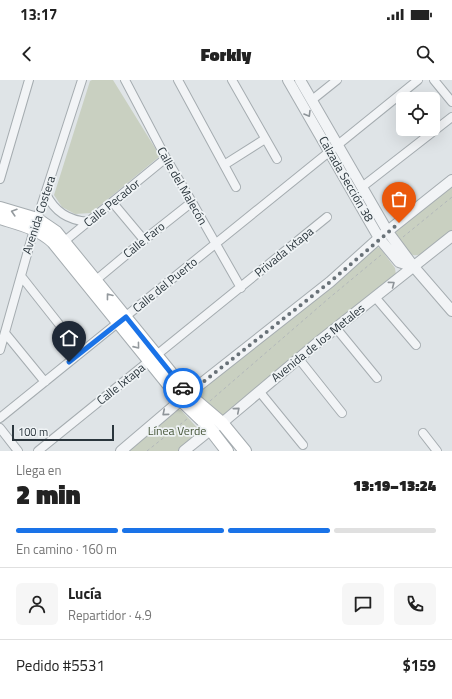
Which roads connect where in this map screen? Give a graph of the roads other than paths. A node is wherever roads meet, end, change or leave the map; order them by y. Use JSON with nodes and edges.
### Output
{"nodes":[{"id":1,"x":29,"y":80,"type":"edge"},
{"id":2,"x":82,"y":80,"type":"edge"},
{"id":3,"x":178,"y":80,"type":"edge"},
{"id":4,"x":232,"y":80,"type":"edge"},
{"id":5,"x":288,"y":80,"type":"edge"},
{"id":6,"x":300,"y":80,"type":"edge"},
{"id":7,"x":337,"y":80,"type":"edge"},
{"id":8,"x":418,"y":80,"type":"edge"},
{"id":9,"x":434,"y":80,"type":"edge"},
{"id":10,"x":124,"y":81,"type":"edge"},
{"id":11,"x":312,"y":100,"type":"junction"},
{"id":12,"x":452,"y":102,"type":"edge"},
{"id":13,"x":452,"y":117,"type":"edge"},
{"id":14,"x":265,"y":139,"type":"junction"},
{"id":15,"x":334,"y":149,"type":"junction"},
{"id":16,"x":166,"y":158,"type":"junction"},
{"id":17,"x":277,"y":159,"type":"dead end"},
{"id":18,"x":3,"y":160,"type":"edge"},
{"id":19,"x":224,"y":165,"type":"junction"},
{"id":20,"x":0,"y":179,"type":"edge"},
{"id":21,"x":452,"y":180,"type":"edge"},
{"id":22,"x":236,"y":187,"type":"dead end"},
{"id":23,"x":362,"y":187,"type":"junction"},
{"id":24,"x":46,"y":194,"type":"junction"},
{"id":25,"x":192,"y":202,"type":"junction"},
{"id":26,"x":113,"y":203,"type":"junction"},
{"id":27,"x":0,"y":208,"type":"edge"},
{"id":28,"x":327,"y":217,"type":"dead end"},
{"id":29,"x":0,"y":218,"type":"edge"},
{"id":30,"x":88,"y":222,"type":"junction"},
{"id":31,"x":36,"y":224,"type":"junction"},
{"id":32,"x":388,"y":232,"type":"junction"},
{"id":33,"x":452,"y":236,"type":"edge"},
{"id":34,"x":380,"y":238,"type":"junction"},
{"id":35,"x":144,"y":240,"type":"junction"},
{"id":36,"x":216,"y":243,"type":"junction"},
{"id":37,"x":61,"y":244,"type":"junction"},
{"id":38,"x":414,"y":267,"type":"junction"},
{"id":39,"x":20,"y":276,"type":"junction"},
{"id":40,"x":96,"y":280,"type":"junction"},
{"id":41,"x":242,"y":288,"type":"junction"},
{"id":42,"x":375,"y":296,"type":"junction"},
{"id":43,"x":452,"y":311,"type":"edge"},
{"id":44,"x":122,"y":320,"type":"junction"},
{"id":45,"x":336,"y":328,"type":"junction"},
{"id":46,"x":5,"y":333,"type":"junction"},
{"id":47,"x":416,"y":345,"type":"dead end"},
{"id":48,"x":0,"y":350,"type":"edge"},
{"id":49,"x":81,"y":352,"type":"junction"},
{"id":50,"x":153,"y":358,"type":"junction"},
{"id":51,"x":299,"y":359,"type":"junction"},
{"id":52,"x":377,"y":378,"type":"dead end"},
{"id":53,"x":46,"y":382,"type":"junction"},
{"id":54,"x":259,"y":391,"type":"junction"},
{"id":55,"x":184,"y":397,"type":"junction"},
{"id":56,"x":198,"y":410,"type":"junction"},
{"id":57,"x":342,"y":413,"type":"dead end"},
{"id":58,"x":0,"y":418,"type":"edge"},
{"id":59,"x":222,"y":423,"type":"junction"},
{"id":60,"x":0,"y":428,"type":"edge"},
{"id":61,"x":210,"y":430,"type":"junction"},
{"id":62,"x":423,"y":434,"type":"dead end"},
{"id":63,"x":303,"y":445,"type":"dead end"},
{"id":64,"x":18,"y":451,"type":"edge"},
{"id":65,"x":38,"y":451,"type":"edge"},
{"id":66,"x":121,"y":451,"type":"edge"},
{"id":67,"x":184,"y":451,"type":"edge"},
{"id":68,"x":228,"y":451,"type":"edge"},
{"id":69,"x":245,"y":451,"type":"edge"},
{"id":70,"x":437,"y":451,"type":"edge"}],
"edges":[{"from":1,"to":18,"type":"street"},
{"from":2,"to":24,"type":"street","name":"Avenida Costera"},
{"from":3,"to":19,"type":"street"},
{"from":4,"to":14,"type":"street"},
{"from":5,"to":15,"type":"street","name":"Calzada Sección 38","one_way":true},
{"from":6,"to":11,"type":"street","name":"Calzada Sección 38"},
{"from":7,"to":11,"type":"street"},
{"from":8,"to":15,"type":"street","name":"Calle del Puerto"},
{"from":9,"to":12,"type":"street"},
{"from":10,"to":16,"type":"street","name":"Calle del Malecón"},
{"from":11,"to":15,"type":"street","name":"Calzada Sección 38"},
{"from":13,"to":23,"type":"street"},
{"from":14,"to":17,"type":"street"},
{"from":14,"to":19,"type":"street"},
{"from":15,"to":23,"type":"street","name":"Calzada Sección 38"},
{"from":15,"to":34,"type":"street","name":"Calzada Sección 38"},
{"from":15,"to":36,"type":"street","name":"Calle del Puerto"},
{"from":16,"to":25,"type":"street","name":"Calle del Malecón"},
{"from":16,"to":26,"type":"street","name":"Calle Pecador"},
{"from":18,"to":20,"type":"street"},
{"from":19,"to":22,"type":"street"},
{"from":21,"to":32,"type":"street"},
{"from":23,"to":32,"type":"street","name":"Calzada Sección 38"},
{"from":24,"to":30,"type":"street"},
{"from":24,"to":31,"type":"street","name":"Avenida Costera"},
{"from":25,"to":35,"type":"street","name":"Calle Faro"},
{"from":25,"to":36,"type":"street","name":"Calle del Malecón"},
{"from":26,"to":30,"type":"street","name":"Calle Pecador"},
{"from":26,"to":35,"type":"street"},
{"from":31,"to":27,"type":"main road","one_way":true},
{"from":28,"to":41,"type":"street","name":"Privada Ixtapa"},
{"from":29,"to":31,"type":"main road"},
{"from":30,"to":37,"type":"street","name":"Calle Pecador"},
{"from":31,"to":37,"type":"main road"},
{"from":31,"to":39,"type":"street","name":"Avenida Costera"},
{"from":32,"to":34,"type":"street"},
{"from":32,"to":38,"type":"street","name":"Calzada Sección 38"},
{"from":33,"to":38,"type":"street","name":"Avenida de los Metales"},
{"from":34,"to":38,"type":"street","name":"Calzada Sección 38"},
{"from":34,"to":55,"type":"street"},
{"from":35,"to":40,"type":"street","name":"Calle Faro"},
{"from":36,"to":41,"type":"street","name":"Calle del Malecón"},
{"from":36,"to":44,"type":"street","name":"Calle del Puerto"},
{"from":37,"to":40,"type":"main road"},
{"from":37,"to":44,"type":"main road"},
{"from":42,"to":38,"type":"street","name":"Avenida de los Metales","one_way":true},
{"from":38,"to":43,"type":"street","name":"Calzada Sección 38"},
{"from":39,"to":46,"type":"street","name":"Avenida Costera"},
{"from":39,"to":49,"type":"street"},
{"from":44,"to":40,"type":"main road","one_way":true},
{"from":41,"to":50,"type":"street","name":"Calle Ixtapa"},
{"from":42,"to":45,"type":"street","name":"Avenida de los Metales"},
{"from":42,"to":47,"type":"street"},
{"from":44,"to":49,"type":"street","name":"Calle del Puerto"},
{"from":44,"to":50,"type":"main road"},
{"from":45,"to":51,"type":"street","name":"Avenida de los Metales"},
{"from":45,"to":52,"type":"street"},
{"from":46,"to":48,"type":"street","name":"Avenida Costera"},
{"from":46,"to":53,"type":"street"},
{"from":49,"to":53,"type":"street","name":"Calle del Puerto"},
{"from":50,"to":55,"type":"main road"},
{"from":50,"to":65,"type":"street","name":"Calle Ixtapa"},
{"from":51,"to":54,"type":"street","name":"Avenida de los Metales"},
{"from":51,"to":57,"type":"street"},
{"from":53,"to":58,"type":"street","name":"Calle del Puerto"},
{"from":59,"to":54,"type":"street","name":"Avenida de los Metales","one_way":true},
{"from":54,"to":63,"type":"street"},
{"from":55,"to":56,"type":"main road"},
{"from":55,"to":66,"type":"street","one_way":true},
{"from":56,"to":59,"type":"main road"},
{"from":56,"to":61,"type":"main road"},
{"from":59,"to":61,"type":"street","name":"Avenida de los Metales"},
{"from":59,"to":69,"type":"main road"},
{"from":60,"to":64,"type":"street"},
{"from":61,"to":67,"type":"street","name":"Avenida de los Metales"},
{"from":61,"to":68,"type":"main road"},
{"from":62,"to":70,"type":"street"}]}
